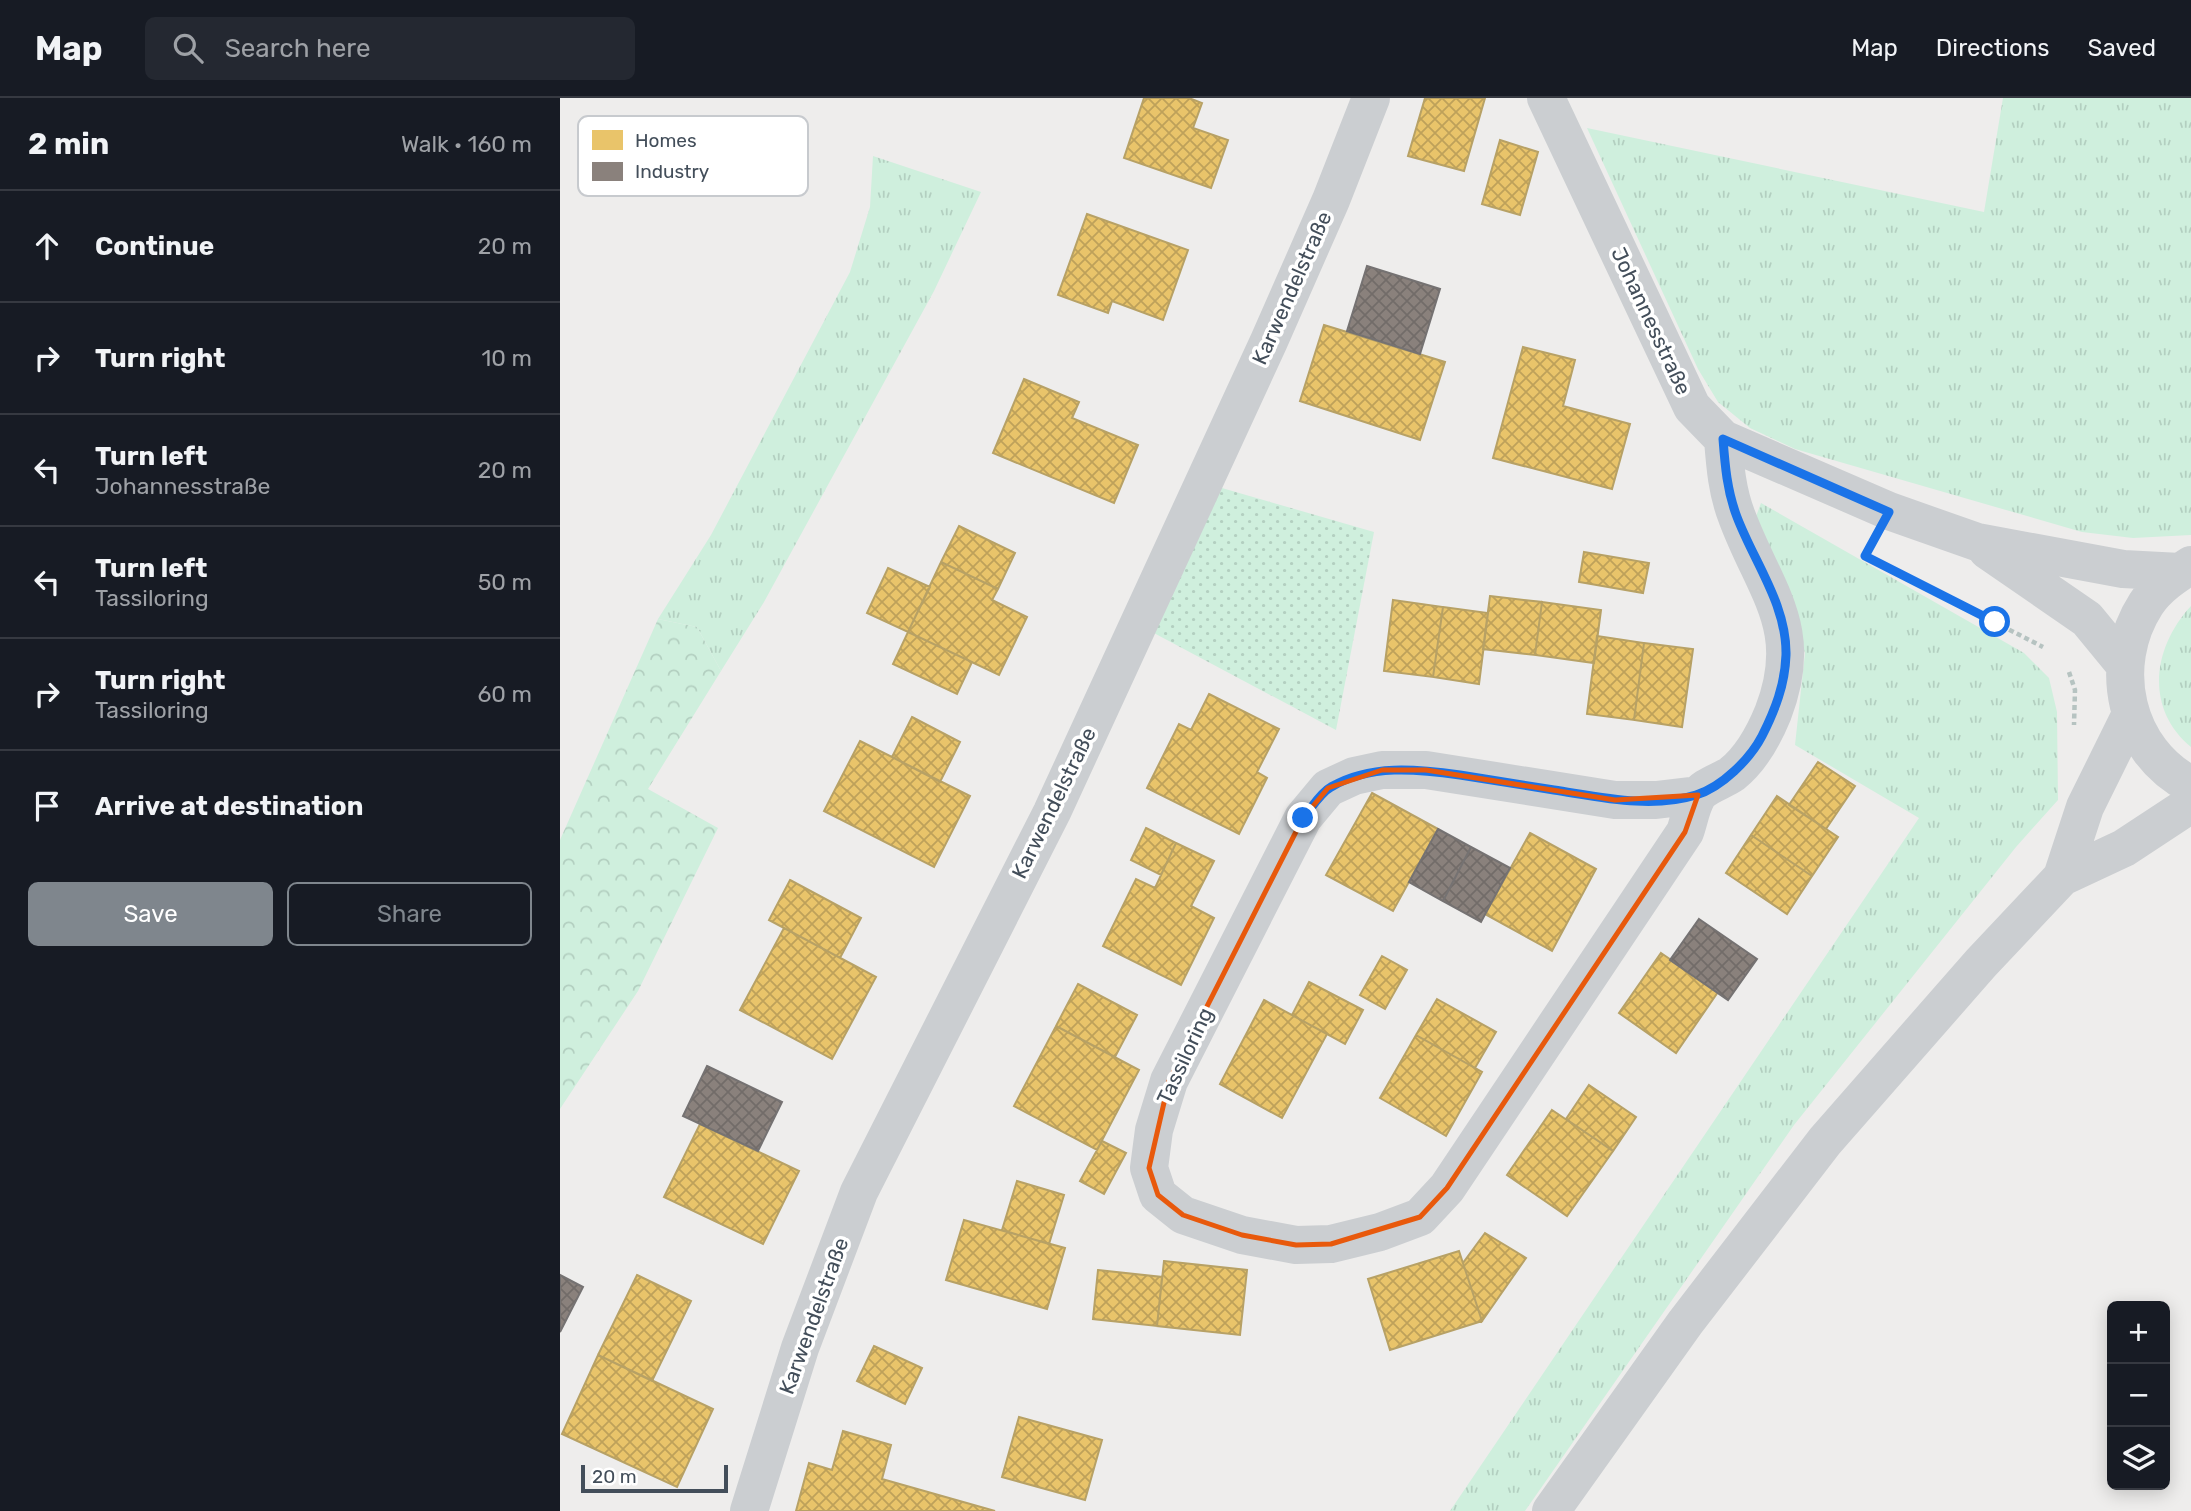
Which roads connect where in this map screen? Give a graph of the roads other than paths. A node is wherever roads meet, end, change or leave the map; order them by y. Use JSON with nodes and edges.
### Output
{"nodes":[{"id":1,"x":1371,"y":98,"type":"edge"},
{"id":2,"x":1546,"y":98,"type":"edge"},
{"id":3,"x":1723,"y":439,"type":"junction"},
{"id":4,"x":1977,"y":542,"type":"junction"},
{"id":5,"x":2185,"y":568,"type":"edge"},
{"id":6,"x":2124,"y":664,"type":"junction"},
{"id":7,"x":2131,"y":714,"type":"junction"},
{"id":8,"x":2191,"y":785,"type":"edge"},
{"id":9,"x":1698,"y":795,"type":"junction"},
{"id":10,"x":2191,"y":804,"type":"edge"},
{"id":11,"x":2062,"y":877,"type":"junction"},
{"id":12,"x":749,"y":1511,"type":"edge"},
{"id":13,"x":1551,"y":1511,"type":"edge"}],
"edges":[{"from":1,"to":12,"type":"street","name":"Karwendelstraße"},
{"from":2,"to":3,"type":"street","name":"Johannesstraße"},
{"from":3,"to":4,"type":"street","name":"Johannesstraße"},
{"from":3,"to":9,"type":"street","name":"Tassiloring"},
{"from":4,"to":5,"type":"street"},
{"from":4,"to":6,"type":"street"},
{"from":5,"to":6,"type":"street"},
{"from":6,"to":7,"type":"street"},
{"from":7,"to":8,"type":"street"},
{"from":7,"to":11,"type":"street"},
{"from":9,"to":9,"type":"street","name":"Tassiloring"},
{"from":10,"to":11,"type":"street"},
{"from":11,"to":13,"type":"street"}]}
